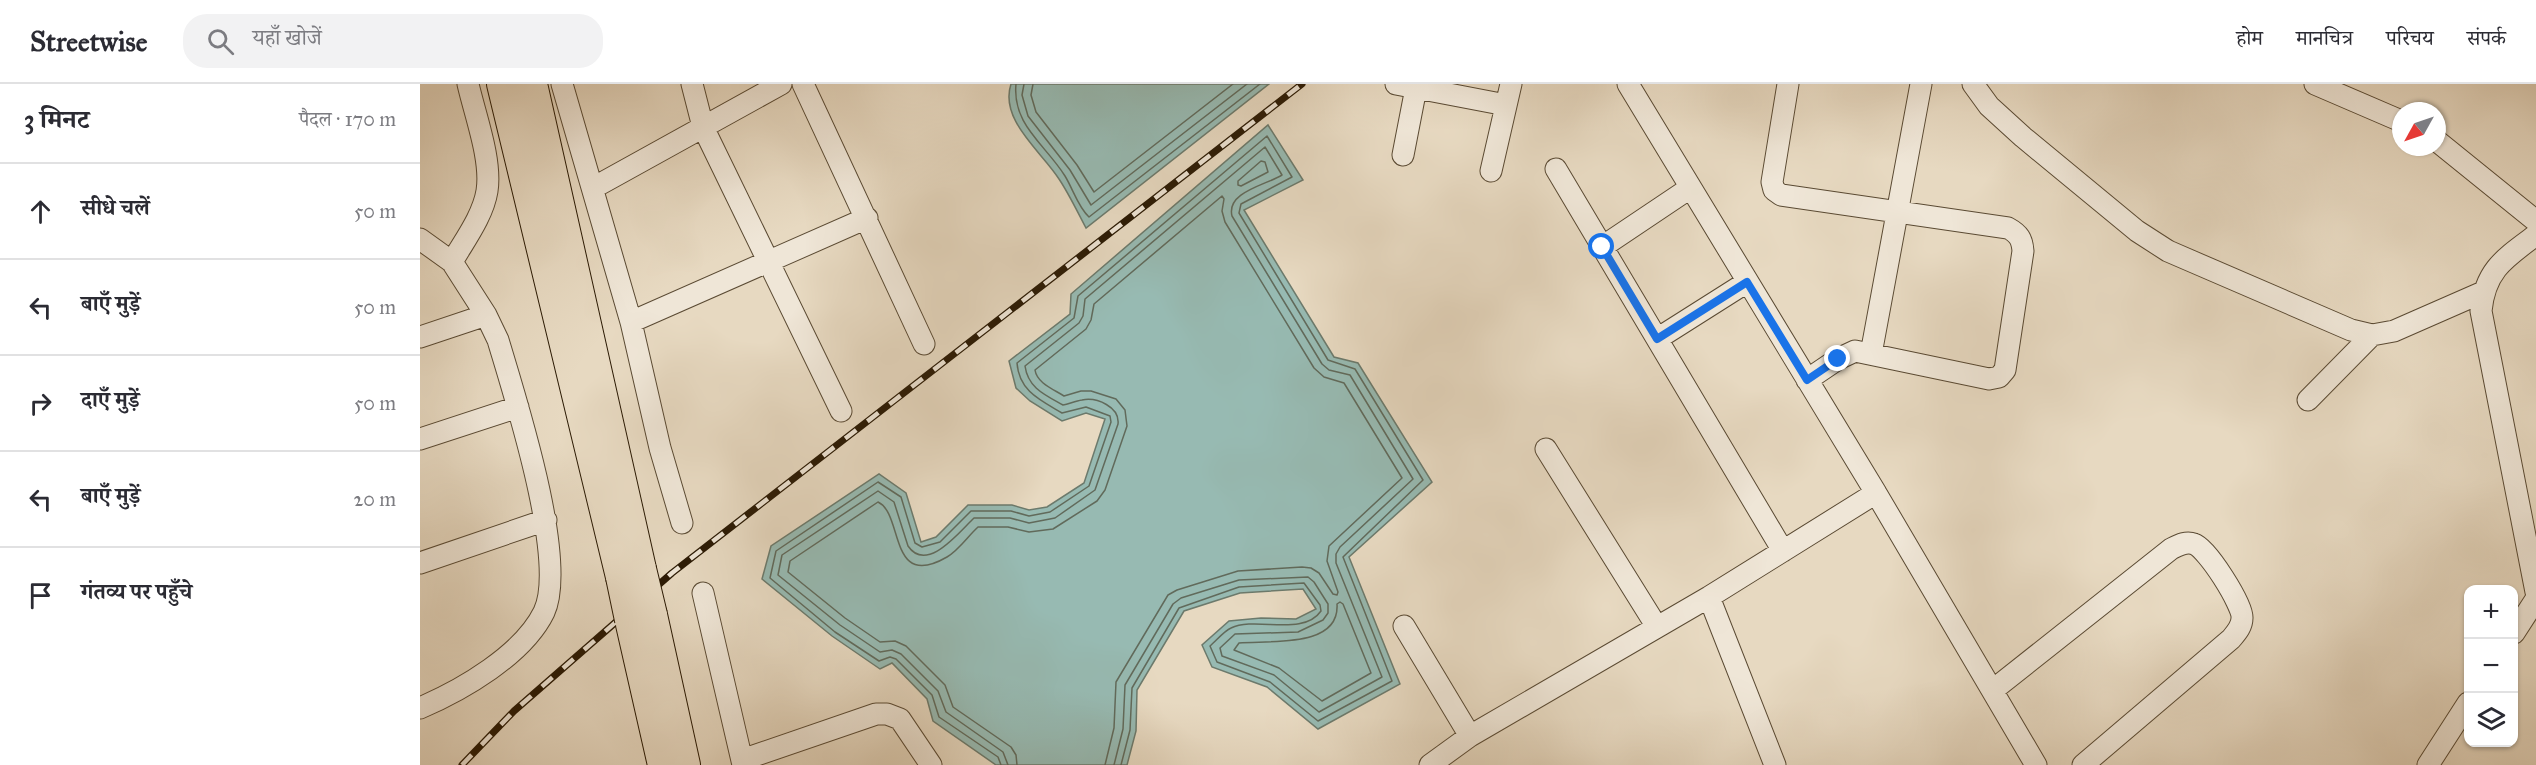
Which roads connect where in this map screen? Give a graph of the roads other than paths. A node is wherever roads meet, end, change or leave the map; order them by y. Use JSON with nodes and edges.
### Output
{"nodes":[{"id":1,"x":468,"y":84,"type":"edge"},
{"id":2,"x":502,"y":84,"type":"edge"},
{"id":3,"x":532,"y":84,"type":"edge"},
{"id":4,"x":562,"y":84,"type":"edge"},
{"id":5,"x":692,"y":84,"type":"edge"},
{"id":6,"x":803,"y":84,"type":"edge"},
{"id":7,"x":1511,"y":84,"type":"edge"},
{"id":8,"x":1628,"y":84,"type":"edge"},
{"id":9,"x":1788,"y":84,"type":"edge"},
{"id":10,"x":1921,"y":84,"type":"edge"},
{"id":11,"x":1973,"y":84,"type":"edge"},
{"id":12,"x":2315,"y":84,"type":"edge"},
{"id":13,"x":1406,"y":86,"type":"edge"},
{"id":14,"x":771,"y":87,"type":"edge"},
{"id":15,"x":1506,"y":105,"type":"junction"},
{"id":16,"x":2392,"y":117,"type":"edge"},
{"id":17,"x":703,"y":127,"type":"junction"},
{"id":18,"x":2446,"y":148,"type":"edge"},
{"id":19,"x":1403,"y":155,"type":"dead end"},
{"id":20,"x":1556,"y":169,"type":"dead end"},
{"id":21,"x":1491,"y":171,"type":"dead end"},
{"id":22,"x":593,"y":188,"type":"junction"},
{"id":23,"x":1690,"y":188,"type":"junction"},
{"id":24,"x":1897,"y":211,"type":"junction"},
{"id":25,"x":867,"y":218,"type":"junction"},
{"id":26,"x":2536,"y":221,"type":"edge"},
{"id":27,"x":2536,"y":235,"type":"edge"},
{"id":28,"x":420,"y":239,"type":"edge"},
{"id":29,"x":1602,"y":247,"type":"junction"},
{"id":30,"x":452,"y":262,"type":"junction"},
{"id":31,"x":768,"y":262,"type":"junction"},
{"id":32,"x":1747,"y":282,"type":"junction"},
{"id":33,"x":2482,"y":292,"type":"junction"},
{"id":34,"x":486,"y":315,"type":"junction"},
{"id":35,"x":631,"y":322,"type":"junction"},
{"id":36,"x":2372,"y":335,"type":"junction"},
{"id":37,"x":420,"y":337,"type":"edge"},
{"id":38,"x":1657,"y":339,"type":"junction"},
{"id":39,"x":924,"y":344,"type":"dead end"},
{"id":40,"x":1871,"y":354,"type":"junction"},
{"id":41,"x":1807,"y":380,"type":"junction"},
{"id":42,"x":2308,"y":400,"type":"dead end"},
{"id":43,"x":518,"y":407,"type":"junction"},
{"id":44,"x":841,"y":411,"type":"dead end"},
{"id":45,"x":420,"y":439,"type":"edge"},
{"id":46,"x":1546,"y":449,"type":"dead end"},
{"id":47,"x":1876,"y":493,"type":"junction"},
{"id":48,"x":546,"y":520,"type":"junction"},
{"id":49,"x":682,"y":523,"type":"dead end"},
{"id":50,"x":1783,"y":551,"type":"junction"},
{"id":51,"x":420,"y":563,"type":"edge"},
{"id":52,"x":631,"y":573,"type":"junction"},
{"id":53,"x":2536,"y":592,"type":"edge"},
{"id":54,"x":703,"y":593,"type":"dead end"},
{"id":55,"x":1709,"y":597,"type":"junction"},
{"id":56,"x":2536,"y":599,"type":"edge"},
{"id":57,"x":641,"y":617,"type":"junction"},
{"id":58,"x":1404,"y":626,"type":"dead end"},
{"id":59,"x":1657,"y":627,"type":"junction"},
{"id":60,"x":2518,"y":627,"type":"edge"},
{"id":61,"x":1993,"y":690,"type":"junction"},
{"id":62,"x":420,"y":708,"type":"edge"},
{"id":63,"x":2464,"y":711,"type":"edge"},
{"id":64,"x":1470,"y":736,"type":"junction"},
{"id":65,"x":743,"y":763,"type":"edge"},
{"id":66,"x":663,"y":765,"type":"edge"},
{"id":67,"x":685,"y":765,"type":"edge"},
{"id":68,"x":931,"y":765,"type":"edge"},
{"id":69,"x":1430,"y":765,"type":"edge"},
{"id":70,"x":1775,"y":765,"type":"edge"},
{"id":71,"x":2036,"y":765,"type":"edge"},
{"id":72,"x":2083,"y":765,"type":"edge"},
{"id":73,"x":2428,"y":765,"type":"edge"}],
"edges":[{"from":1,"to":30,"type":"street"},
{"from":2,"to":52,"type":"highway"},
{"from":3,"to":52,"type":"highway"},
{"from":4,"to":22,"type":"street"},
{"from":5,"to":17,"type":"street"},
{"from":6,"to":25,"type":"street"},
{"from":7,"to":15,"type":"street"},
{"from":8,"to":23,"type":"street"},
{"from":9,"to":24,"type":"street"},
{"from":10,"to":24,"type":"street"},
{"from":11,"to":36,"type":"street"},
{"from":12,"to":16,"type":"street"},
{"from":13,"to":15,"type":"street"},
{"from":13,"to":19,"type":"street"},
{"from":14,"to":17,"type":"street"},
{"from":15,"to":21,"type":"street"},
{"from":17,"to":22,"type":"street"},
{"from":17,"to":31,"type":"street"},
{"from":18,"to":26,"type":"street"},
{"from":20,"to":29,"type":"street"},
{"from":22,"to":35,"type":"street"},
{"from":23,"to":29,"type":"street"},
{"from":23,"to":32,"type":"street"},
{"from":24,"to":40,"type":"street"},
{"from":24,"to":40,"type":"street"},
{"from":25,"to":31,"type":"street"},
{"from":25,"to":39,"type":"street"},
{"from":27,"to":33,"type":"street"},
{"from":28,"to":30,"type":"street"},
{"from":29,"to":38,"type":"street"},
{"from":30,"to":34,"type":"street"},
{"from":31,"to":35,"type":"street"},
{"from":31,"to":44,"type":"street"},
{"from":32,"to":38,"type":"street"},
{"from":32,"to":41,"type":"street"},
{"from":33,"to":36,"type":"street"},
{"from":33,"to":53,"type":"street"},
{"from":34,"to":37,"type":"street"},
{"from":34,"to":43,"type":"street"},
{"from":35,"to":49,"type":"street"},
{"from":36,"to":42,"type":"street"},
{"from":38,"to":50,"type":"street"},
{"from":40,"to":41,"type":"street"},
{"from":41,"to":47,"type":"street"},
{"from":43,"to":45,"type":"street"},
{"from":43,"to":48,"type":"street"},
{"from":46,"to":59,"type":"street"},
{"from":47,"to":50,"type":"street"},
{"from":47,"to":61,"type":"street"},
{"from":48,"to":51,"type":"street"},
{"from":48,"to":62,"type":"street"},
{"from":50,"to":55,"type":"street"},
{"from":52,"to":57,"type":"highway","bridge":true},
{"from":54,"to":65,"type":"street"},
{"from":55,"to":59,"type":"street"},
{"from":55,"to":70,"type":"street"},
{"from":56,"to":60,"type":"street"},
{"from":57,"to":66,"type":"highway"},
{"from":57,"to":67,"type":"highway"},
{"from":58,"to":64,"type":"street"},
{"from":59,"to":64,"type":"street"},
{"from":61,"to":71,"type":"street"},
{"from":61,"to":72,"type":"street"},
{"from":63,"to":73,"type":"street"},
{"from":64,"to":69,"type":"street"},
{"from":65,"to":68,"type":"street"}]}
